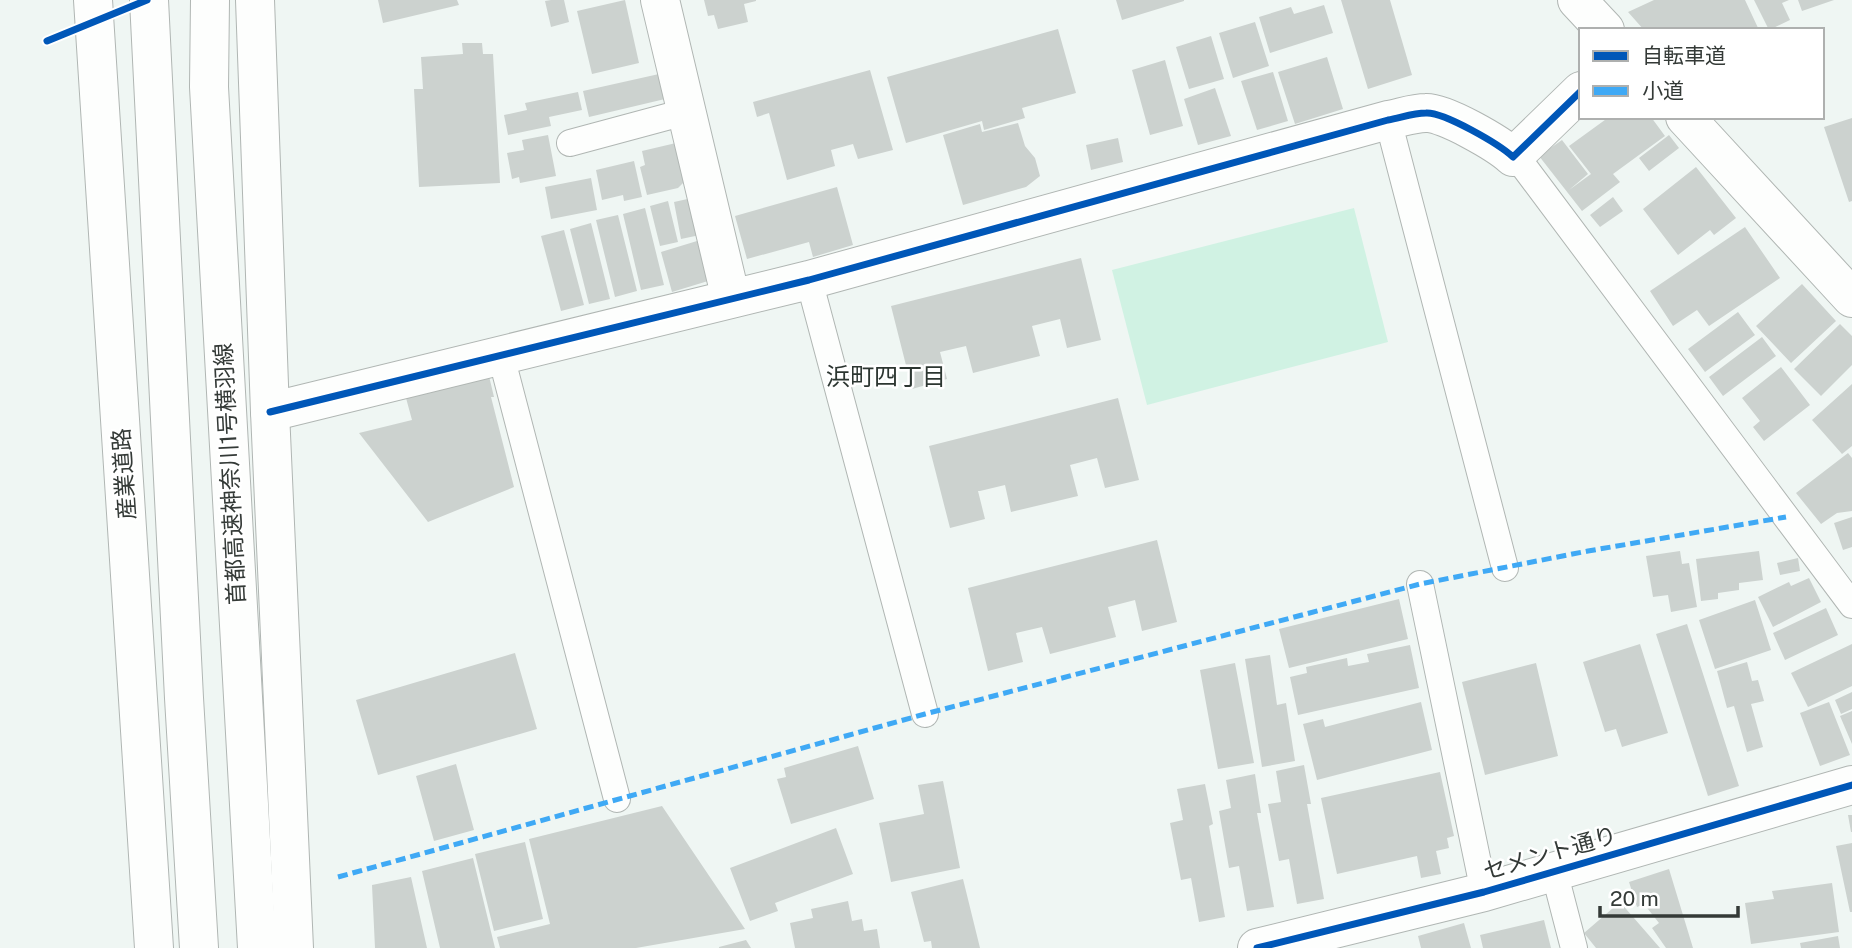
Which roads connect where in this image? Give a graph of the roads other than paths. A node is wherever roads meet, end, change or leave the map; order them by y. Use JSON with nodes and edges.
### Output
{"nodes":[{"id":1,"x":93,"y":0,"type":"edge"},
{"id":2,"x":149,"y":0,"type":"edge"},
{"id":3,"x":210,"y":0,"type":"edge"},
{"id":4,"x":255,"y":0,"type":"edge"},
{"id":5,"x":660,"y":0,"type":"edge"},
{"id":6,"x":1577,"y":0,"type":"edge"},
{"id":7,"x":1603,"y":28,"type":"edge"},
{"id":8,"x":1579,"y":93,"type":"edge"},
{"id":9,"x":685,"y":112,"type":"junction"},
{"id":10,"x":1687,"y":119,"type":"edge"},
{"id":11,"x":1388,"y":120,"type":"junction"},
{"id":12,"x":570,"y":143,"type":"dead end"},
{"id":13,"x":1513,"y":157,"type":"junction"},
{"id":14,"x":809,"y":280,"type":"junction"},
{"id":15,"x":1852,"y":298,"type":"edge"},
{"id":16,"x":731,"y":299,"type":"junction"},
{"id":17,"x":501,"y":356,"type":"junction"},
{"id":18,"x":270,"y":412,"type":"junction"},
{"id":19,"x":1505,"y":568,"type":"dead end"},
{"id":20,"x":1420,"y":584,"type":"dead end"},
{"id":21,"x":1852,"y":605,"type":"edge"},
{"id":22,"x":925,"y":714,"type":"dead end"},
{"id":23,"x":1852,"y":785,"type":"edge"},
{"id":24,"x":617,"y":799,"type":"dead end"},
{"id":25,"x":1554,"y":871,"type":"junction"},
{"id":26,"x":1484,"y":892,"type":"junction"},
{"id":27,"x":154,"y":948,"type":"edge"},
{"id":28,"x":199,"y":948,"type":"edge"},
{"id":29,"x":257,"y":948,"type":"edge"},
{"id":30,"x":294,"y":948,"type":"edge"},
{"id":31,"x":1256,"y":948,"type":"edge"},
{"id":32,"x":1574,"y":948,"type":"edge"}],
"edges":[{"from":1,"to":27,"type":"main road","name":"産業道路"},
{"from":2,"to":28,"type":"main road"},
{"from":3,"to":29,"type":"main road","name":"首都高速神奈川1号横羽線"},
{"from":4,"to":18,"type":"main road"},
{"from":5,"to":9,"type":"main road"},
{"from":6,"to":7,"type":"main road"},
{"from":8,"to":13,"type":"main road"},
{"from":9,"to":12,"type":"lane"},
{"from":9,"to":16,"type":"main road"},
{"from":10,"to":15,"type":"main road"},
{"from":11,"to":13,"type":"main road"},
{"from":11,"to":14,"type":"main road"},
{"from":11,"to":19,"type":"lane"},
{"from":13,"to":21,"type":"lane"},
{"from":14,"to":16,"type":"main road"},
{"from":14,"to":22,"type":"lane"},
{"from":16,"to":17,"type":"main road"},
{"from":17,"to":18,"type":"main road"},
{"from":17,"to":24,"type":"lane"},
{"from":18,"to":30,"type":"main road"},
{"from":20,"to":26,"type":"lane"},
{"from":23,"to":25,"type":"main road","name":"セメント通り"},
{"from":25,"to":26,"type":"main road","name":"セメント通り"},
{"from":25,"to":32,"type":"lane"},
{"from":26,"to":31,"type":"main road","name":"セメント通り"}]}
